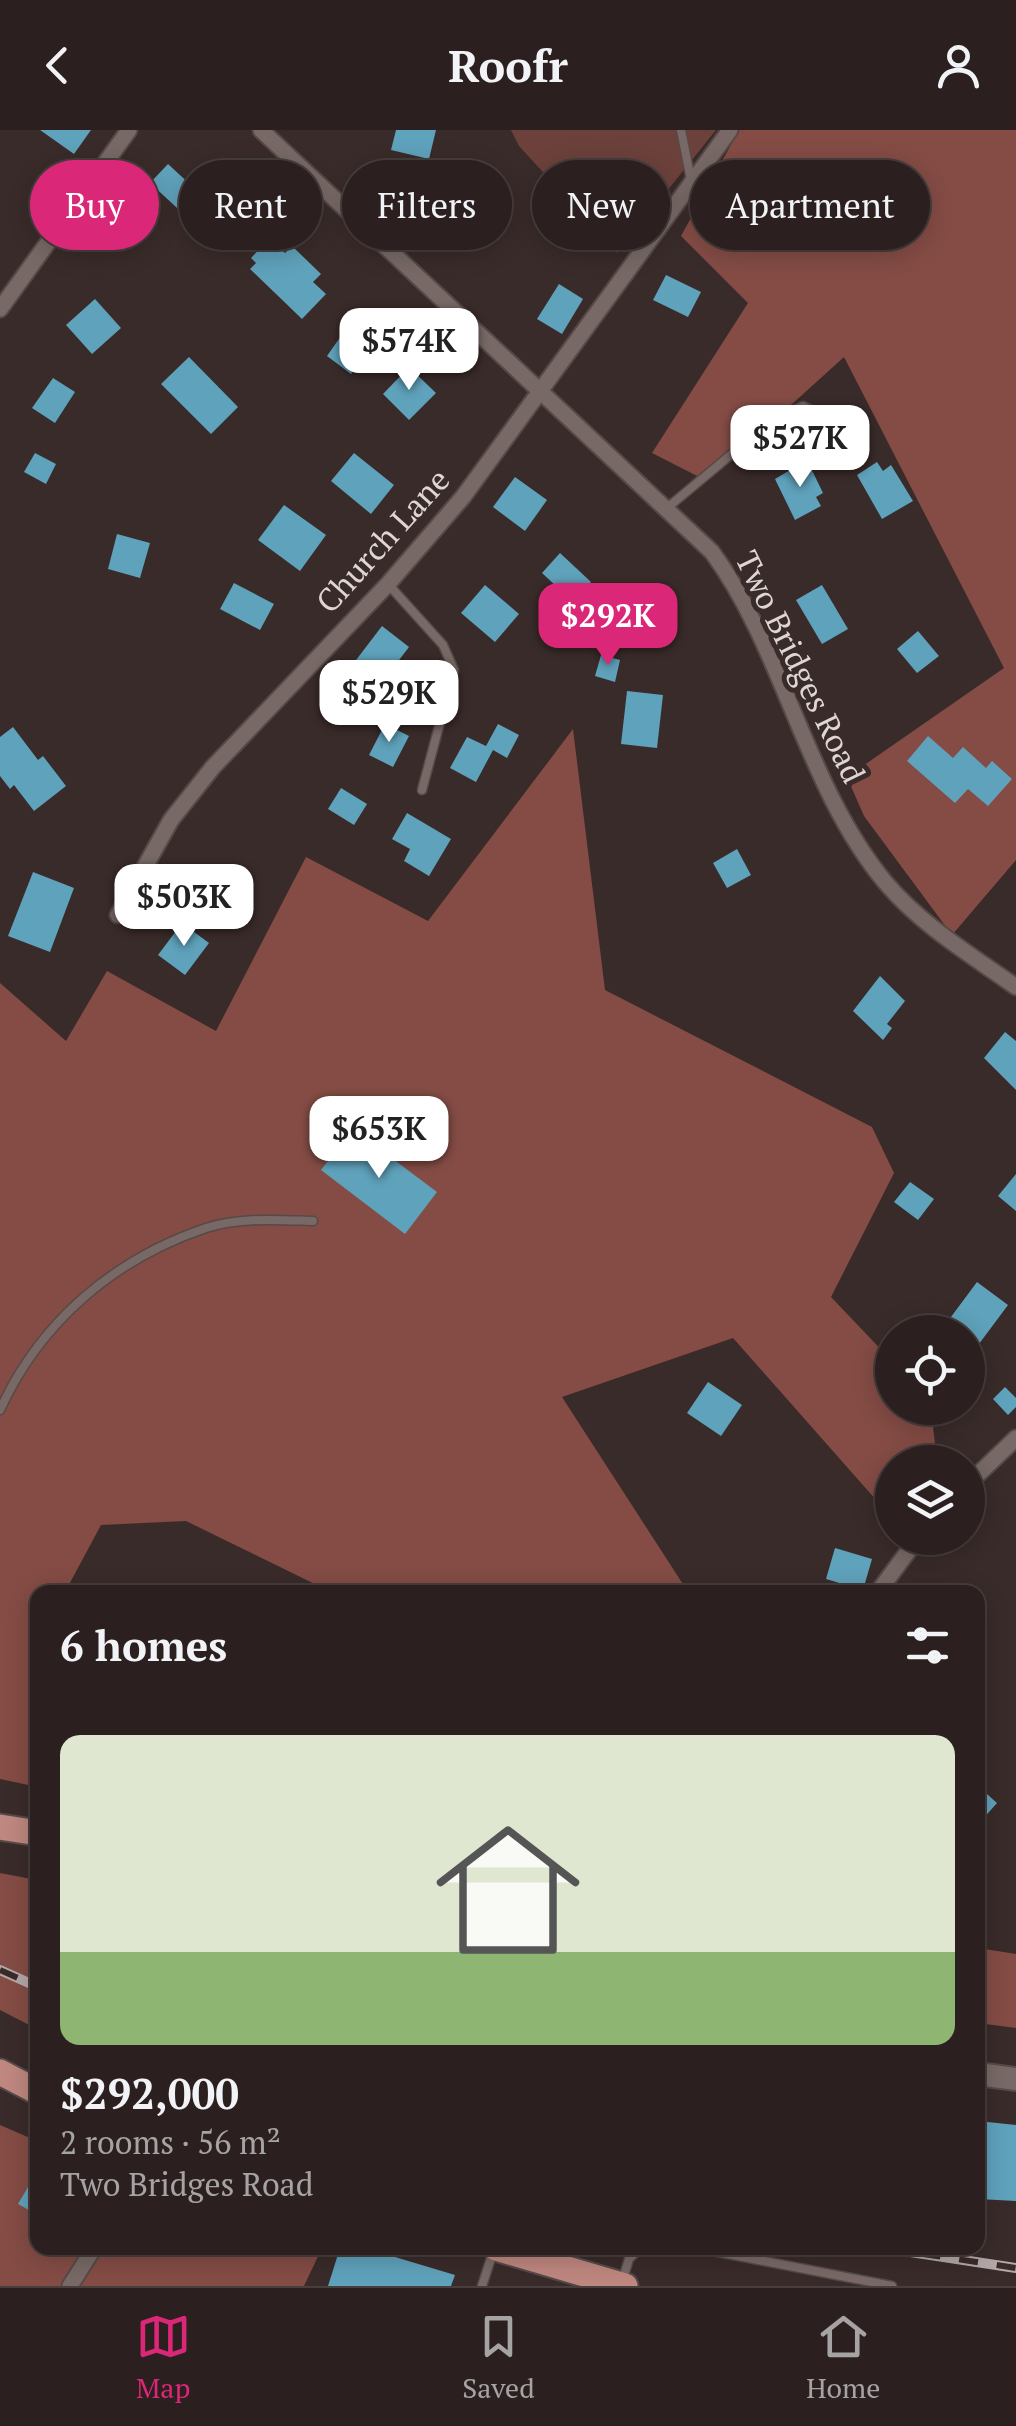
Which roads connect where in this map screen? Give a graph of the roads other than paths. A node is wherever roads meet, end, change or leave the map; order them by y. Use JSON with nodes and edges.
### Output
{"nodes":[{"id":1,"x":129,"y":130,"type":"edge"},
{"id":2,"x":262,"y":130,"type":"edge"},
{"id":3,"x":680,"y":130,"type":"edge"},
{"id":4,"x":730,"y":130,"type":"edge"},
{"id":5,"x":709,"y":160,"type":"edge"},
{"id":6,"x":690,"y":175,"type":"edge"},
{"id":7,"x":690,"y":187,"type":"edge"},
{"id":8,"x":0,"y":309,"type":"edge"},
{"id":9,"x":542,"y":392,"type":"junction"},
{"id":10,"x":852,"y":450,"type":"dead end"},
{"id":11,"x":666,"y":508,"type":"junction"},
{"id":12,"x":388,"y":584,"type":"junction"},
{"id":13,"x":422,"y":790,"type":"dead end"},
{"id":14,"x":118,"y":915,"type":"dead end"},
{"id":15,"x":1016,"y":987,"type":"edge"},
{"id":16,"x":313,"y":1221,"type":"dead end"},
{"id":17,"x":0,"y":1410,"type":"edge"},
{"id":18,"x":1016,"y":1438,"type":"edge"},
{"id":19,"x":985,"y":1468,"type":"edge"},
{"id":20,"x":905,"y":1555,"type":"edge"},
{"id":21,"x":883,"y":1585,"type":"edge"},
{"id":22,"x":0,"y":1827,"type":"edge"},
{"id":23,"x":30,"y":1832,"type":"edge"},
{"id":24,"x":0,"y":2072,"type":"edge"},
{"id":25,"x":985,"y":2075,"type":"edge"},
{"id":26,"x":1016,"y":2079,"type":"edge"},
{"id":27,"x":30,"y":2088,"type":"edge"},
{"id":28,"x":90,"y":2255,"type":"edge"},
{"id":29,"x":493,"y":2255,"type":"edge"},
{"id":30,"x":519,"y":2255,"type":"edge"},
{"id":31,"x":633,"y":2255,"type":"edge"},
{"id":32,"x":732,"y":2255,"type":"edge"},
{"id":33,"x":70,"y":2286,"type":"edge"},
{"id":34,"x":482,"y":2286,"type":"edge"},
{"id":35,"x":624,"y":2286,"type":"edge"},
{"id":36,"x":892,"y":2286,"type":"edge"}],
"edges":[{"from":1,"to":8,"type":"street"},
{"from":2,"to":9,"type":"street","name":"Two Bridges Road"},
{"from":3,"to":6,"type":"lane"},
{"from":4,"to":5,"type":"street","name":"Church Lane"},
{"from":7,"to":9,"type":"street","name":"Church Lane"},
{"from":9,"to":11,"type":"street","name":"Two Bridges Road"},
{"from":9,"to":12,"type":"street","name":"Church Lane"},
{"from":10,"to":11,"type":"lane"},
{"from":11,"to":15,"type":"street","name":"Two Bridges Road"},
{"from":12,"to":13,"type":"lane"},
{"from":12,"to":14,"type":"street","name":"Church Lane"},
{"from":16,"to":17,"type":"lane"},
{"from":18,"to":19,"type":"street"},
{"from":20,"to":21,"type":"street"},
{"from":22,"to":23,"type":"main road"},
{"from":24,"to":27,"type":"main road"},
{"from":25,"to":26,"type":"street"},
{"from":28,"to":33,"type":"street"},
{"from":29,"to":34,"type":"lane"},
{"from":30,"to":35,"type":"main road"},
{"from":31,"to":35,"type":"lane"},
{"from":32,"to":36,"type":"lane"}]}
